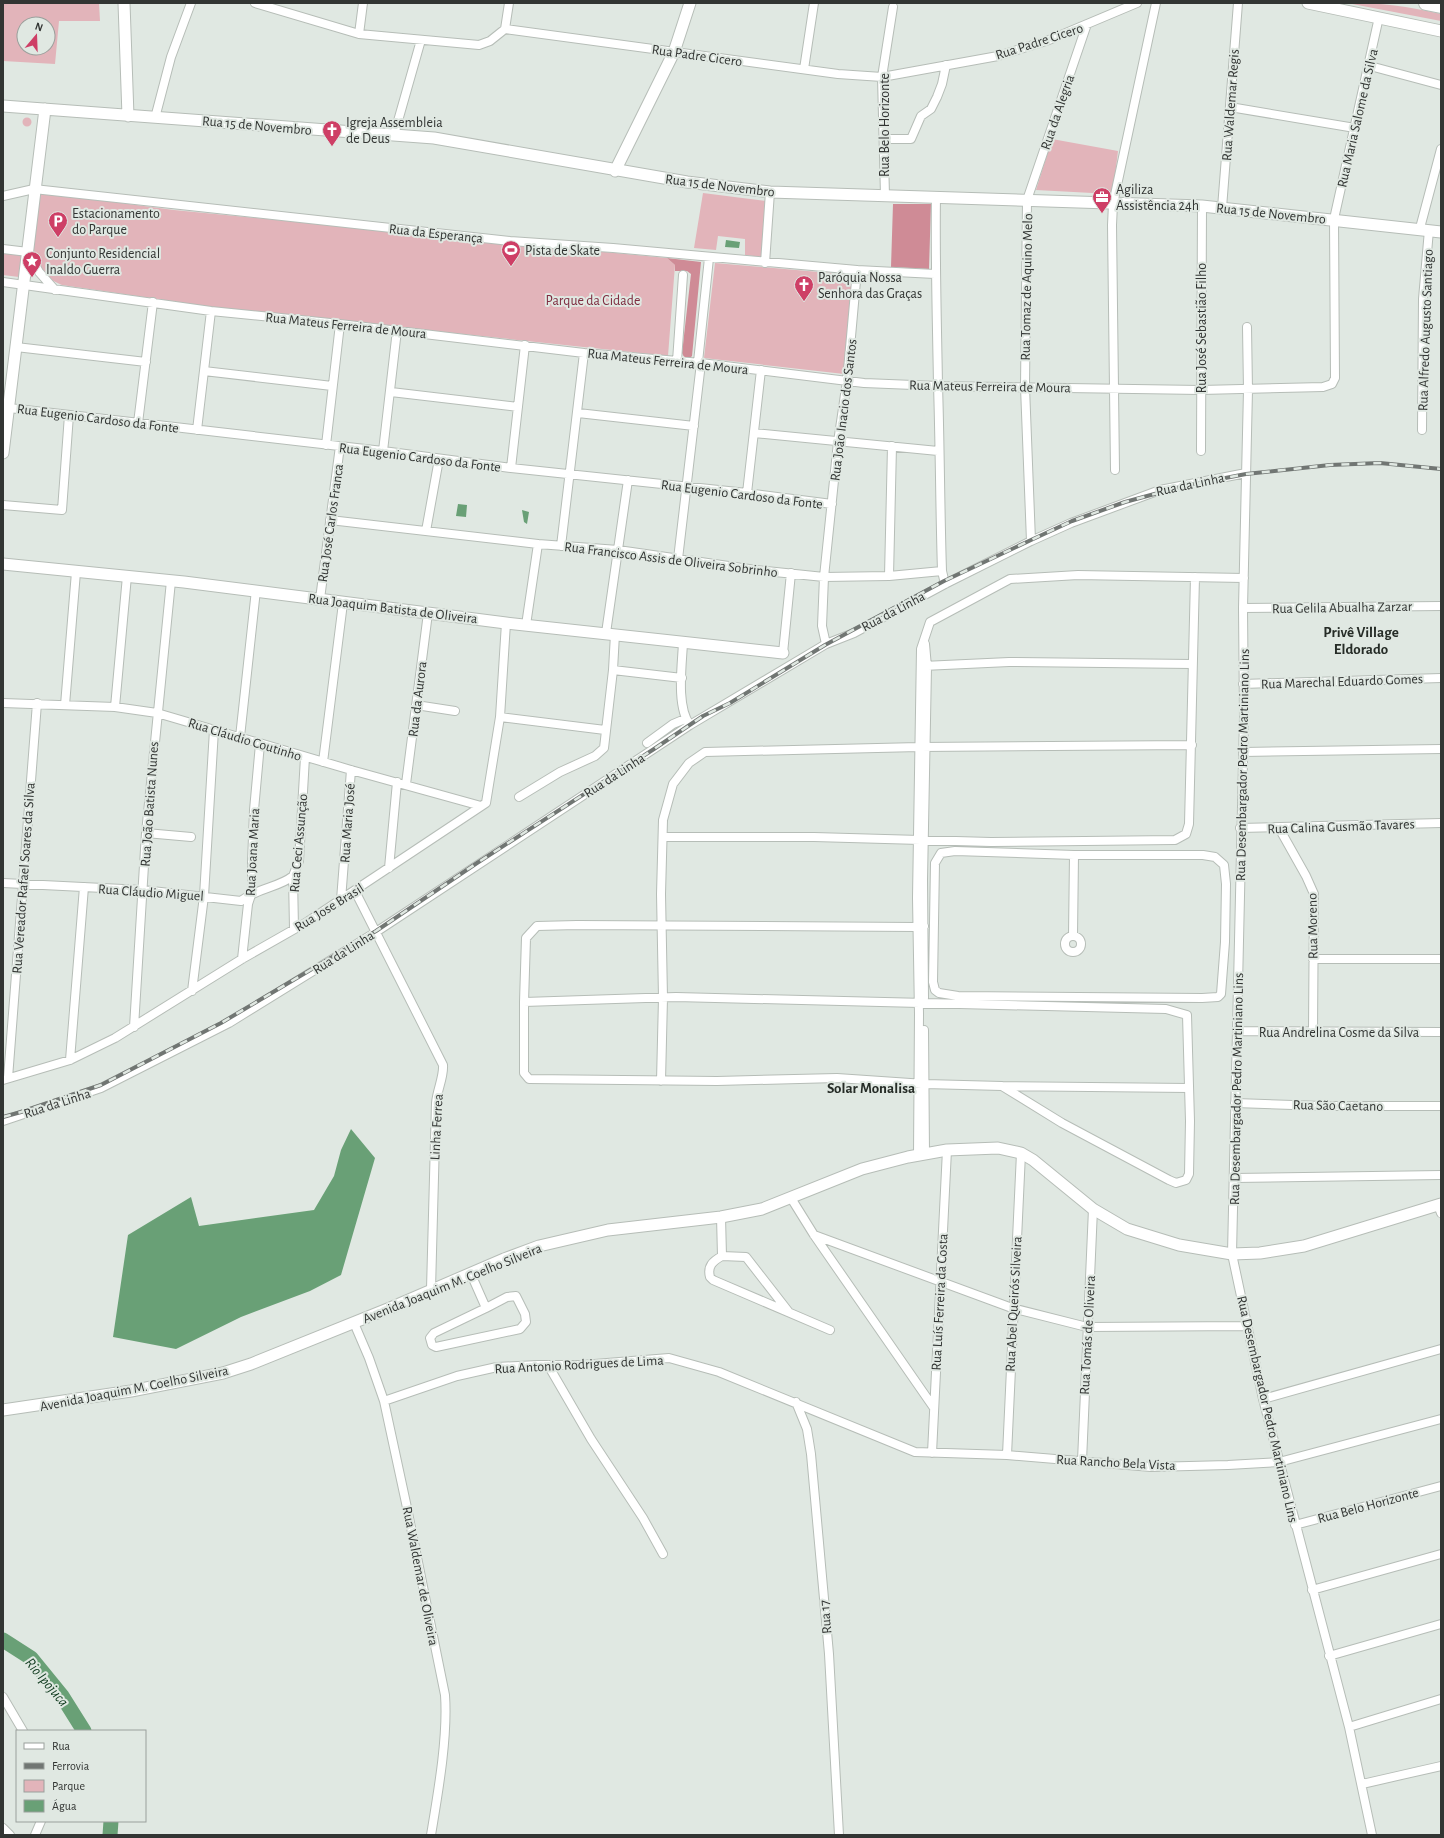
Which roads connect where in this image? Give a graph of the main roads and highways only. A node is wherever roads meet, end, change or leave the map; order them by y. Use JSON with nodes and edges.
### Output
{"nodes":[{"id":1,"x":124,"y":3,"type":"edge"},
{"id":2,"x":687,"y":3,"type":"edge"},
{"id":3,"x":1308,"y":3,"type":"edge"},
{"id":4,"x":1426,"y":3,"type":"edge"},
{"id":5,"x":1441,"y":6,"type":"edge"},
{"id":6,"x":1441,"y":32,"type":"edge"},
{"id":7,"x":3,"y":106,"type":"edge"},
{"id":8,"x":45,"y":109,"type":"junction"},
{"id":9,"x":128,"y":116,"type":"junction"},
{"id":10,"x":615,"y":170,"type":"junction"},
{"id":11,"x":1441,"y":232,"type":"edge"},
{"id":12,"x":4,"y":431,"type":"edge"},
{"id":13,"x":3,"y":453,"type":"edge"},
{"id":14,"x":3,"y":564,"type":"edge"},
{"id":15,"x":783,"y":653,"type":"road end"},
{"id":16,"x":1440,"y":1207,"type":"edge"},
{"id":17,"x":3,"y":1410,"type":"edge"}],
"edges":[{"from":1,"to":9,"type":"main road"},
{"from":2,"to":10,"type":"main road"},
{"from":3,"to":6,"type":"main road"},
{"from":4,"to":5,"type":"highway"},
{"from":7,"to":8,"type":"main road","name":"Rua 15 de Novembro"},
{"from":8,"to":9,"type":"main road","name":"Rua 15 de Novembro"},
{"from":8,"to":12,"type":"main road"},
{"from":9,"to":10,"type":"main road","name":"Rua 15 de Novembro"},
{"from":10,"to":11,"type":"main road","name":"Rua 15 de Novembro"},
{"from":12,"to":13,"type":"main road"},
{"from":14,"to":15,"type":"main road","name":"Rua Joaquim Batista de Oliveira"},
{"from":16,"to":17,"type":"main road","name":"Avenida Joaquim M. Coelho Silveira"}]}
